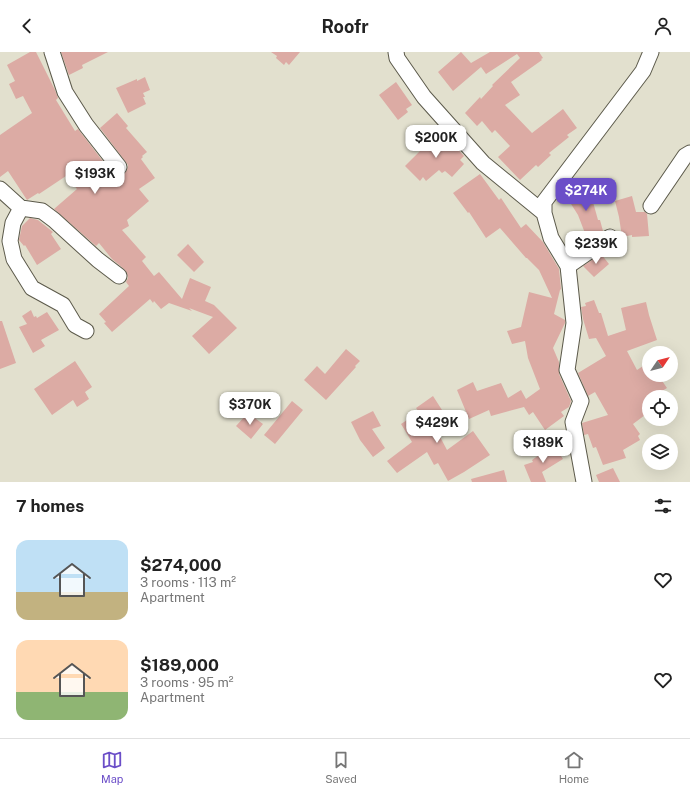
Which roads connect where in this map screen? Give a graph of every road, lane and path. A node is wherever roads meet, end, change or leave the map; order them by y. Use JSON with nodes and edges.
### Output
{"nodes":[{"id":1,"x":52,"y":52,"type":"edge"},
{"id":2,"x":396,"y":52,"type":"edge"},
{"id":3,"x":651,"y":52,"type":"edge"},
{"id":4,"x":690,"y":153,"type":"edge"},
{"id":5,"x":120,"y":167,"type":"dead end"},
{"id":6,"x":0,"y":189,"type":"edge"},
{"id":7,"x":651,"y":206,"type":"dead end"},
{"id":8,"x":21,"y":208,"type":"junction"},
{"id":9,"x":544,"y":213,"type":"junction"},
{"id":10,"x":610,"y":237,"type":"dead end"},
{"id":11,"x":568,"y":266,"type":"junction"},
{"id":12,"x":118,"y":276,"type":"dead end"},
{"id":13,"x":86,"y":332,"type":"dead end"},
{"id":14,"x":584,"y":482,"type":"edge"}],
"edges":[{"from":1,"to":5,"type":"street"},
{"from":2,"to":9,"type":"street"},
{"from":3,"to":9,"type":"street"},
{"from":4,"to":7,"type":"street"},
{"from":6,"to":8,"type":"street"},
{"from":8,"to":12,"type":"street"},
{"from":8,"to":13,"type":"street"},
{"from":9,"to":11,"type":"street"},
{"from":10,"to":11,"type":"street"},
{"from":11,"to":14,"type":"street"}]}
